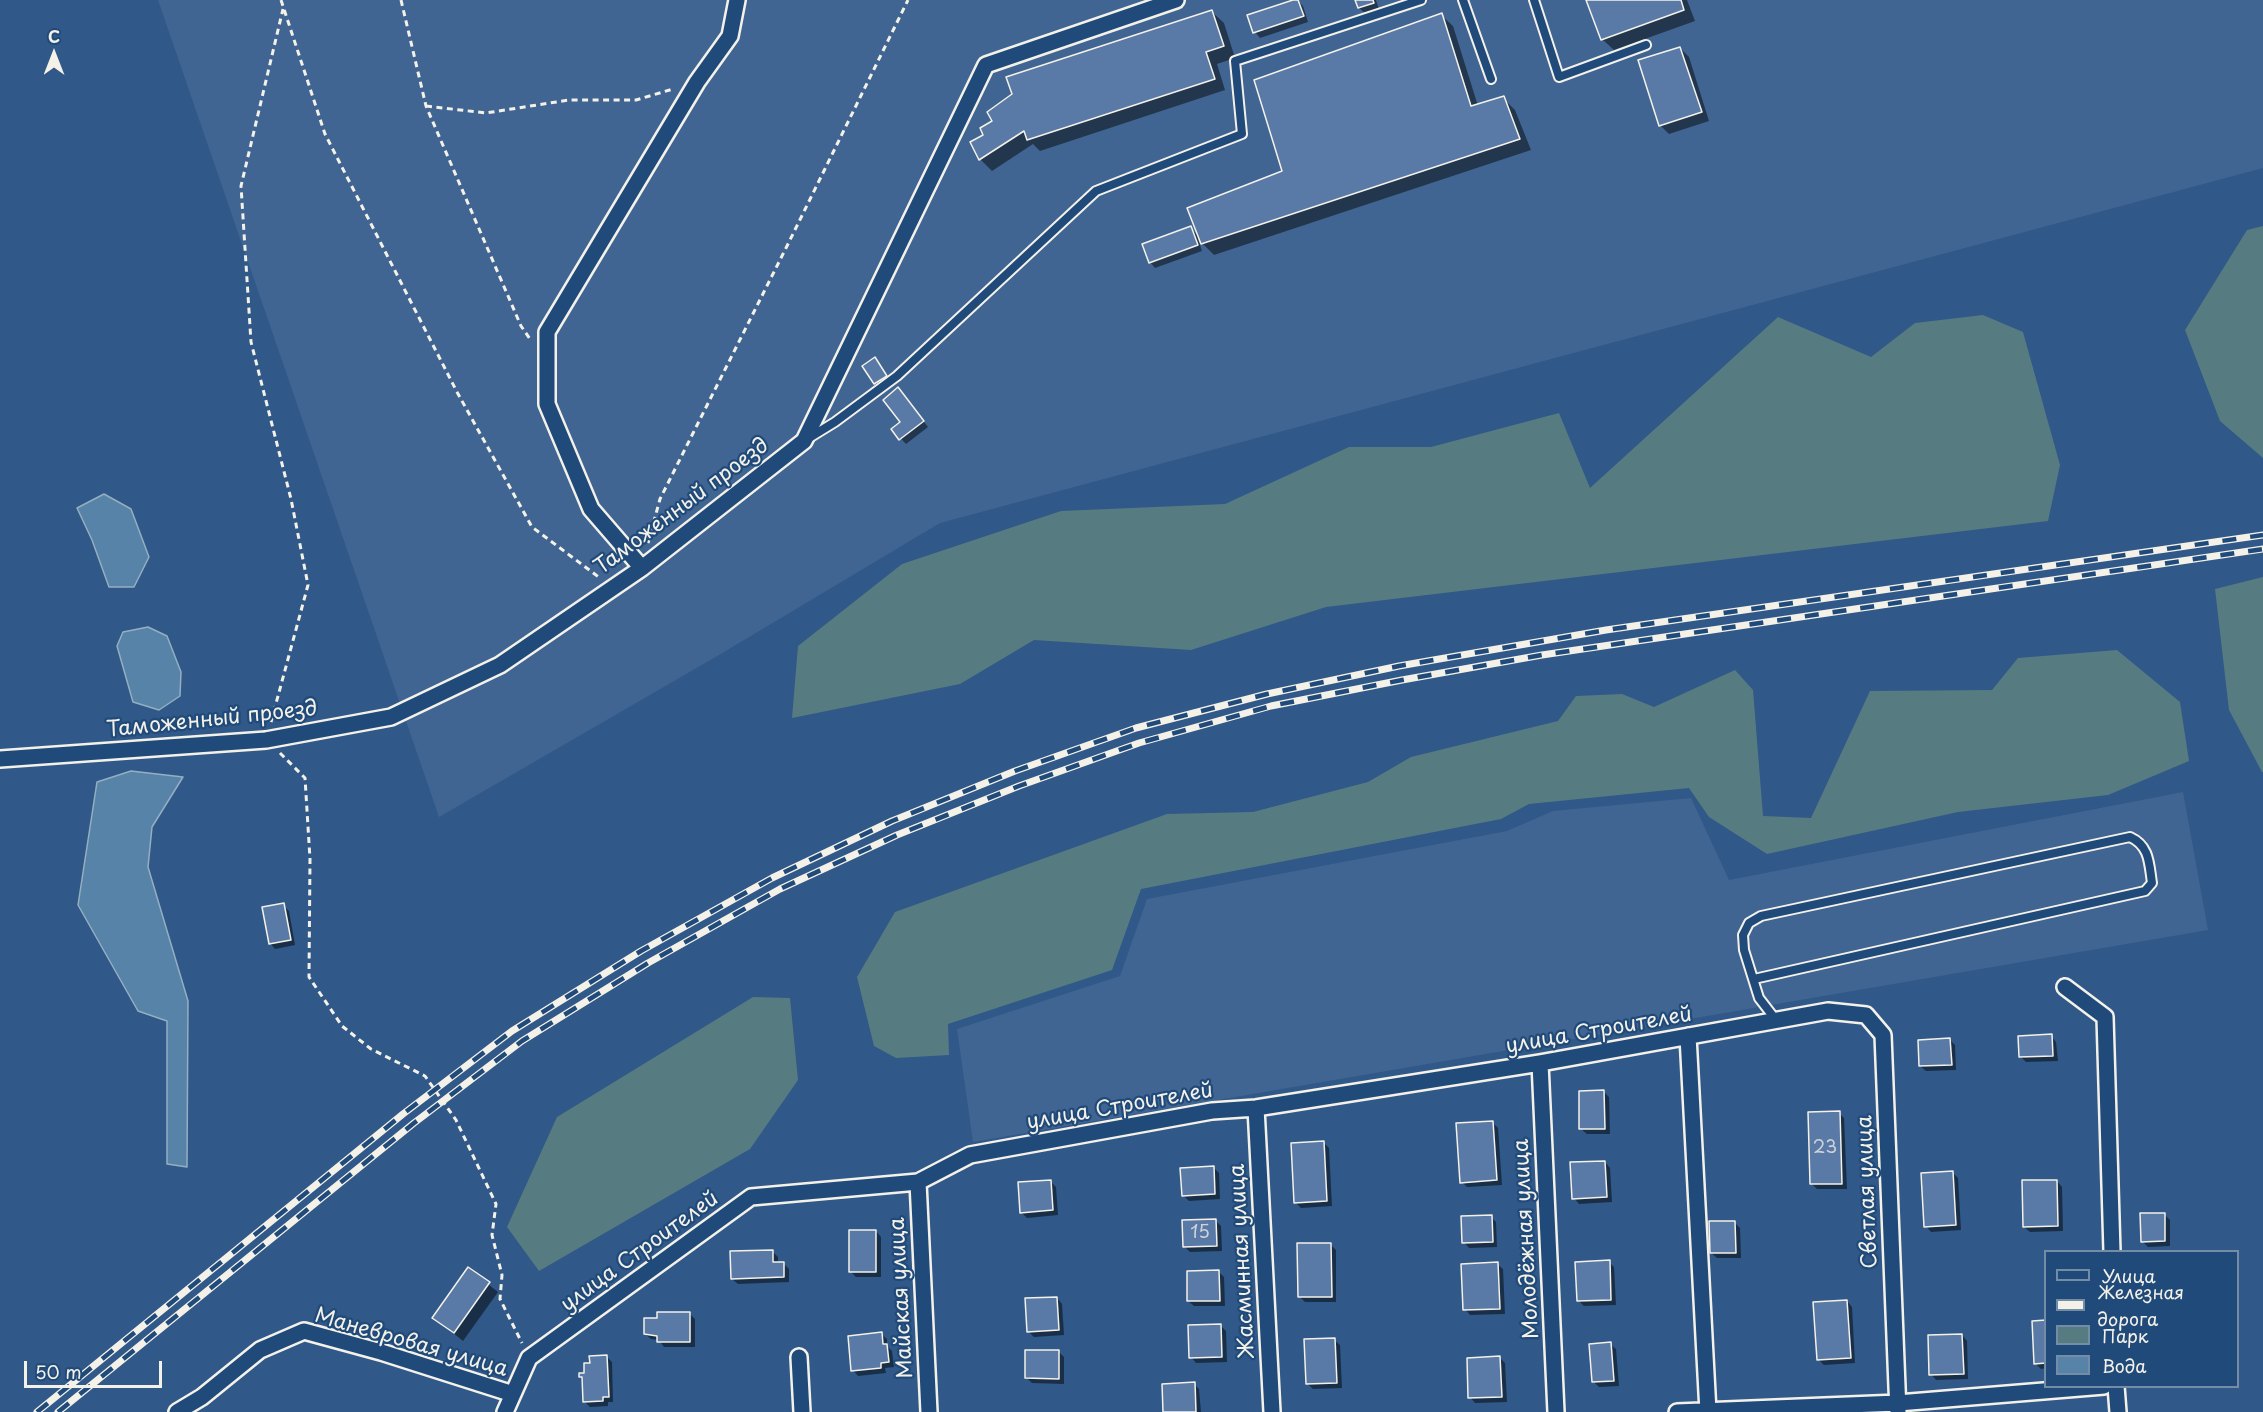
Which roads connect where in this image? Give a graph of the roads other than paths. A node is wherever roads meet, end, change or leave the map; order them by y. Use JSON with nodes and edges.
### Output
{"nodes":[{"id":1,"x":737,"y":0,"type":"edge"},
{"id":2,"x":1176,"y":0,"type":"edge"},
{"id":3,"x":1421,"y":0,"type":"edge"},
{"id":4,"x":1463,"y":0,"type":"edge"},
{"id":5,"x":1534,"y":0,"type":"edge"},
{"id":6,"x":1646,"y":45,"type":"dead end"},
{"id":7,"x":1491,"y":79,"type":"dead end"},
{"id":8,"x":804,"y":441,"type":"junction"},
{"id":9,"x":642,"y":568,"type":"junction"},
{"id":10,"x":0,"y":759,"type":"edge"},
{"id":11,"x":1754,"y":980,"type":"junction"},
{"id":12,"x":2065,"y":987,"type":"dead end"},
{"id":13,"x":1828,"y":1011,"type":"joint"},
{"id":14,"x":1776,"y":1020,"type":"junction"},
{"id":15,"x":1688,"y":1036,"type":"junction"},
{"id":16,"x":1540,"y":1064,"type":"junction"},
{"id":17,"x":1256,"y":1108,"type":"junction"},
{"id":18,"x":918,"y":1182,"type":"junction"},
{"id":19,"x":2112,"y":1250,"type":"edge"},
{"id":20,"x":799,"y":1357,"type":"dead end"},
{"id":21,"x":2085,"y":1388,"type":"edge"},
{"id":22,"x":2116,"y":1388,"type":"edge"},
{"id":23,"x":513,"y":1394,"type":"junction"},
{"id":24,"x":1898,"y":1408,"type":"edge"},
{"id":25,"x":1708,"y":1411,"type":"edge"},
{"id":26,"x":177,"y":1412,"type":"edge"},
{"id":27,"x":505,"y":1412,"type":"edge"},
{"id":28,"x":801,"y":1412,"type":"edge"},
{"id":29,"x":929,"y":1412,"type":"edge"},
{"id":30,"x":1272,"y":1412,"type":"edge"},
{"id":31,"x":1556,"y":1412,"type":"edge"},
{"id":32,"x":1677,"y":1412,"type":"edge"},
{"id":33,"x":2118,"y":1412,"type":"edge"}],
"edges":[{"from":1,"to":9,"type":"street"},
{"from":2,"to":8,"type":"street","name":"Таможенный проезд"},
{"from":3,"to":8,"type":"lane"},
{"from":4,"to":7,"type":"lane"},
{"from":5,"to":6,"type":"lane"},
{"from":8,"to":9,"type":"street","name":"Таможенный проезд"},
{"from":9,"to":10,"type":"street","name":"Таможенный проезд"},
{"from":11,"to":11,"type":"lane"},
{"from":11,"to":14,"type":"lane"},
{"from":12,"to":19,"type":"street"},
{"from":13,"to":14,"type":"street","name":"улица Строителей"},
{"from":13,"to":24,"type":"street","name":"Светлая улица"},
{"from":14,"to":15,"type":"street","name":"улица Строителей"},
{"from":15,"to":16,"type":"street","name":"улица Строителей"},
{"from":15,"to":25,"type":"street"},
{"from":16,"to":17,"type":"street","name":"улица Строителей"},
{"from":16,"to":31,"type":"street","name":"Молодёжная улица"},
{"from":17,"to":18,"type":"street","name":"улица Строителей"},
{"from":17,"to":30,"type":"street","name":"Жасминная улица"},
{"from":18,"to":23,"type":"street","name":"улица Строителей"},
{"from":18,"to":29,"type":"street","name":"Майская улица"},
{"from":20,"to":28,"type":"street"},
{"from":21,"to":24,"type":"street"},
{"from":22,"to":33,"type":"street"},
{"from":23,"to":26,"type":"street","name":"Маневровая улица"},
{"from":23,"to":27,"type":"street"},
{"from":24,"to":25,"type":"street"},
{"from":25,"to":32,"type":"street"}]}
